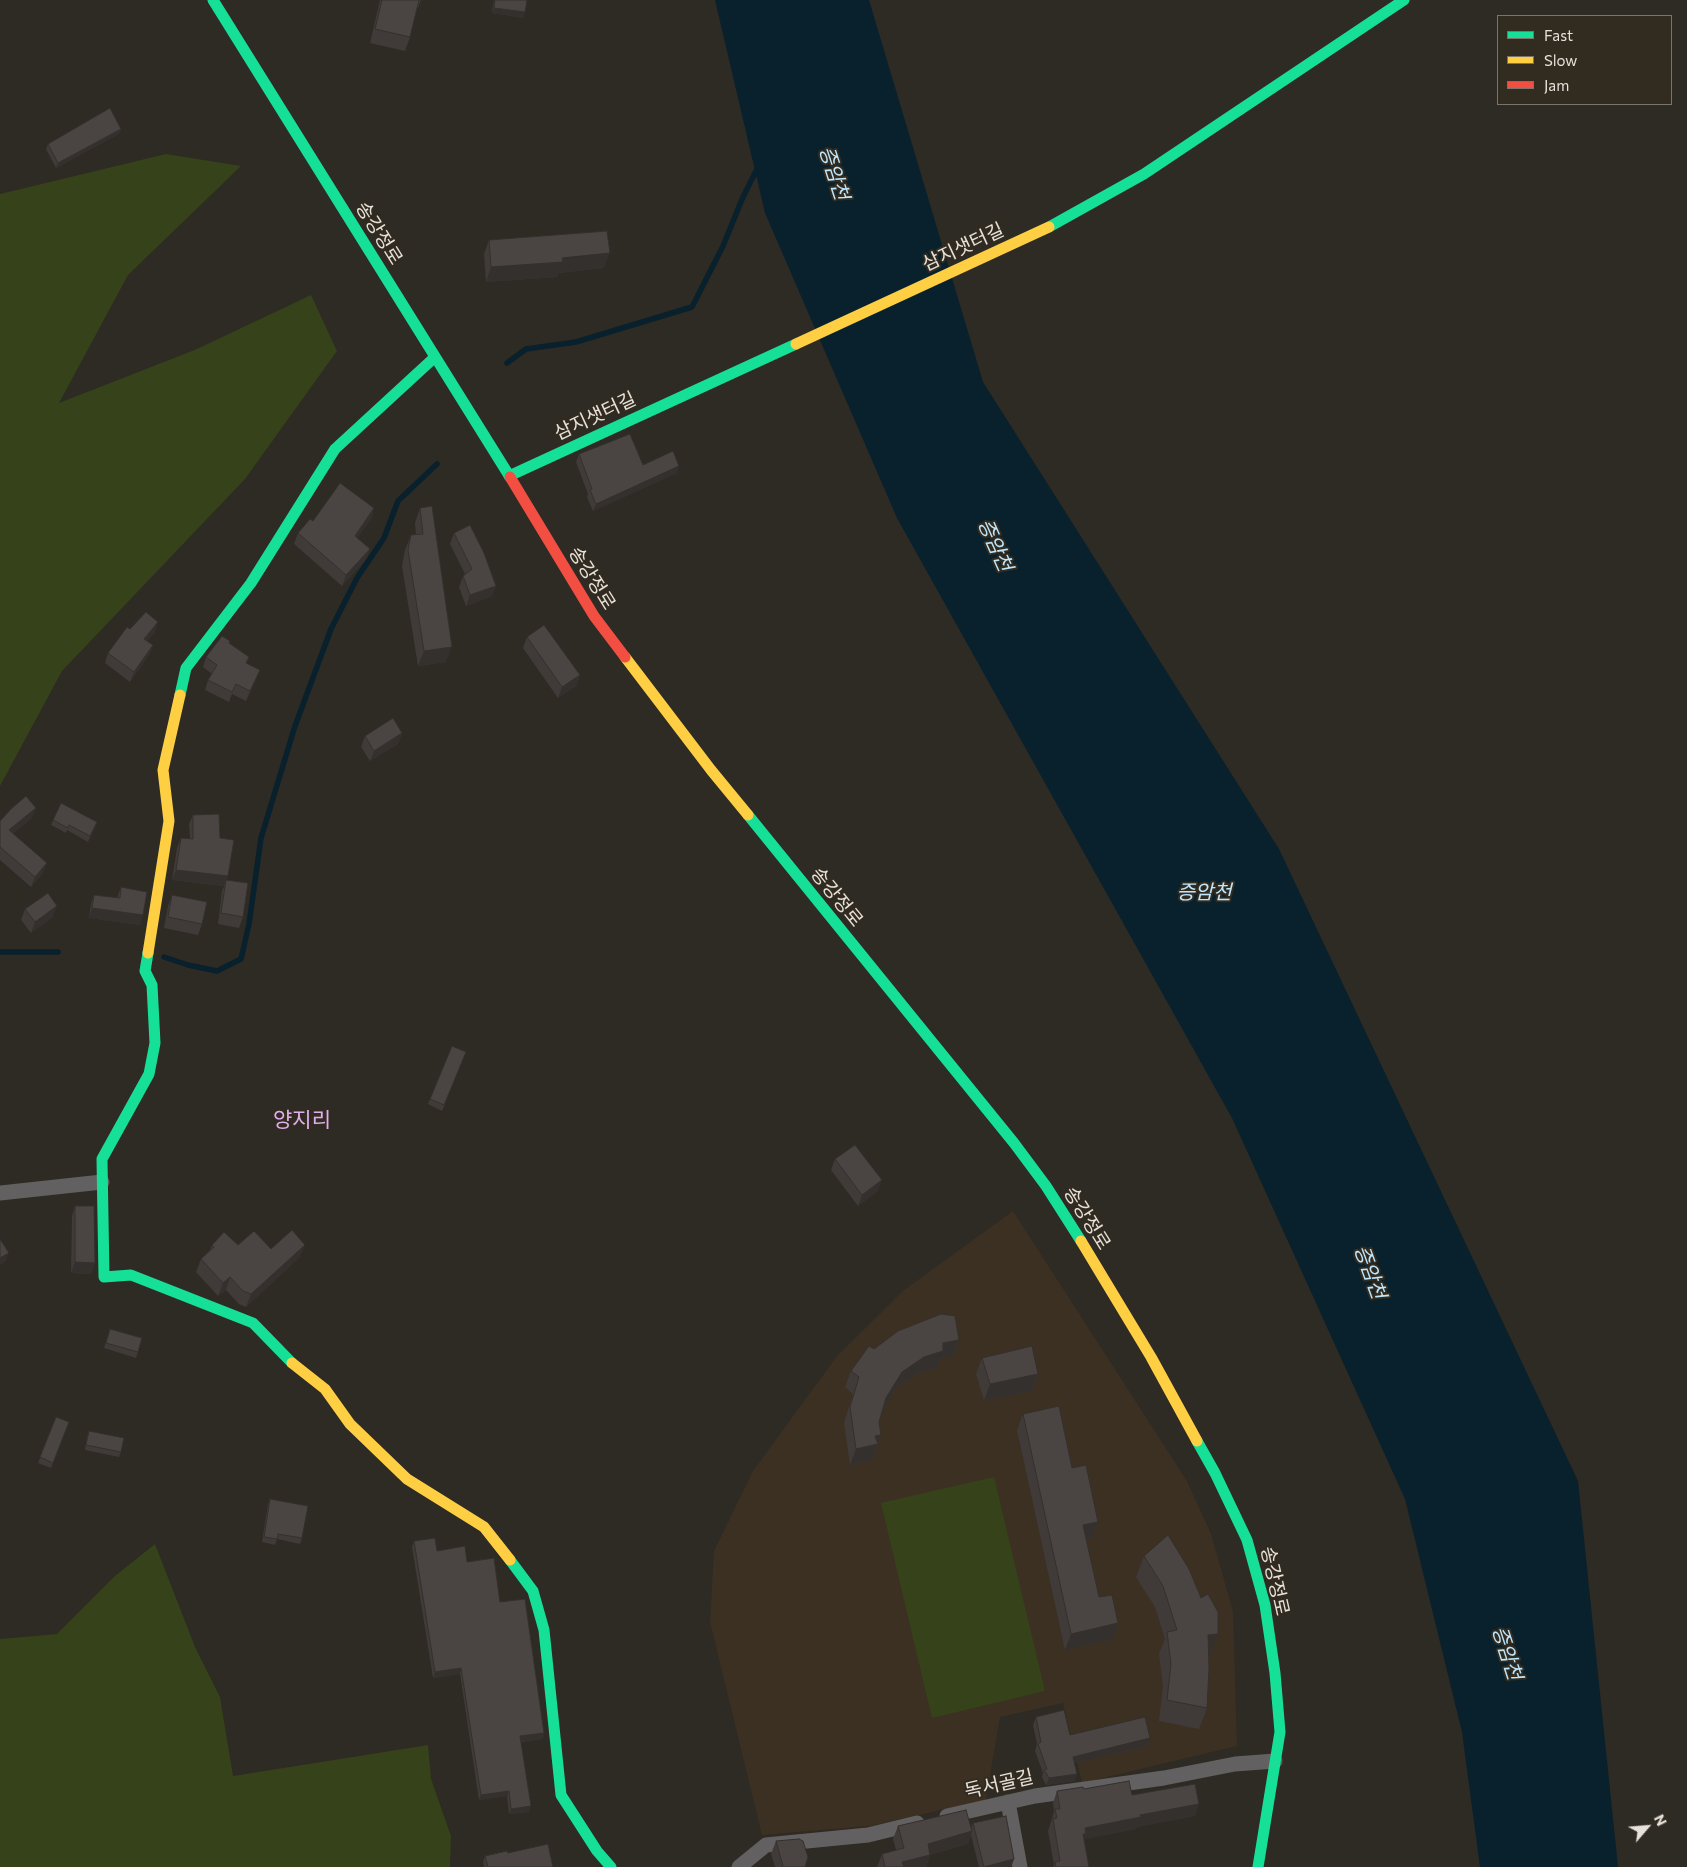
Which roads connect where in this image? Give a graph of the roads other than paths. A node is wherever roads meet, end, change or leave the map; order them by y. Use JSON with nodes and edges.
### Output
{"nodes":[{"id":1,"x":213,"y":0,"type":"edge"},
{"id":2,"x":1404,"y":0,"type":"edge"},
{"id":3,"x":435,"y":358,"type":"junction"},
{"id":4,"x":509,"y":476,"type":"junction"},
{"id":5,"x":102,"y":1182,"type":"junction"},
{"id":6,"x":0,"y":1193,"type":"edge"},
{"id":7,"x":1276,"y":1761,"type":"junction"},
{"id":8,"x":1008,"y":1802,"type":"junction"},
{"id":9,"x":611,"y":1867,"type":"edge"},
{"id":10,"x":739,"y":1867,"type":"edge"},
{"id":11,"x":1020,"y":1867,"type":"edge"},
{"id":12,"x":1258,"y":1867,"type":"edge"}],
"edges":[{"from":1,"to":3,"type":"street","name":"송강정로"},
{"from":2,"to":4,"type":"street","name":"삼지샛터길"},
{"from":3,"to":4,"type":"street","name":"송강정로"},
{"from":3,"to":5,"type":"street"},
{"from":4,"to":7,"type":"street","name":"송강정로"},
{"from":5,"to":6,"type":"street"},
{"from":5,"to":9,"type":"street"},
{"from":7,"to":8,"type":"street","name":"독서골길"},
{"from":7,"to":12,"type":"street","name":"송강정로"},
{"from":8,"to":10,"type":"street","name":"독서골길"},
{"from":8,"to":11,"type":"street"}]}
